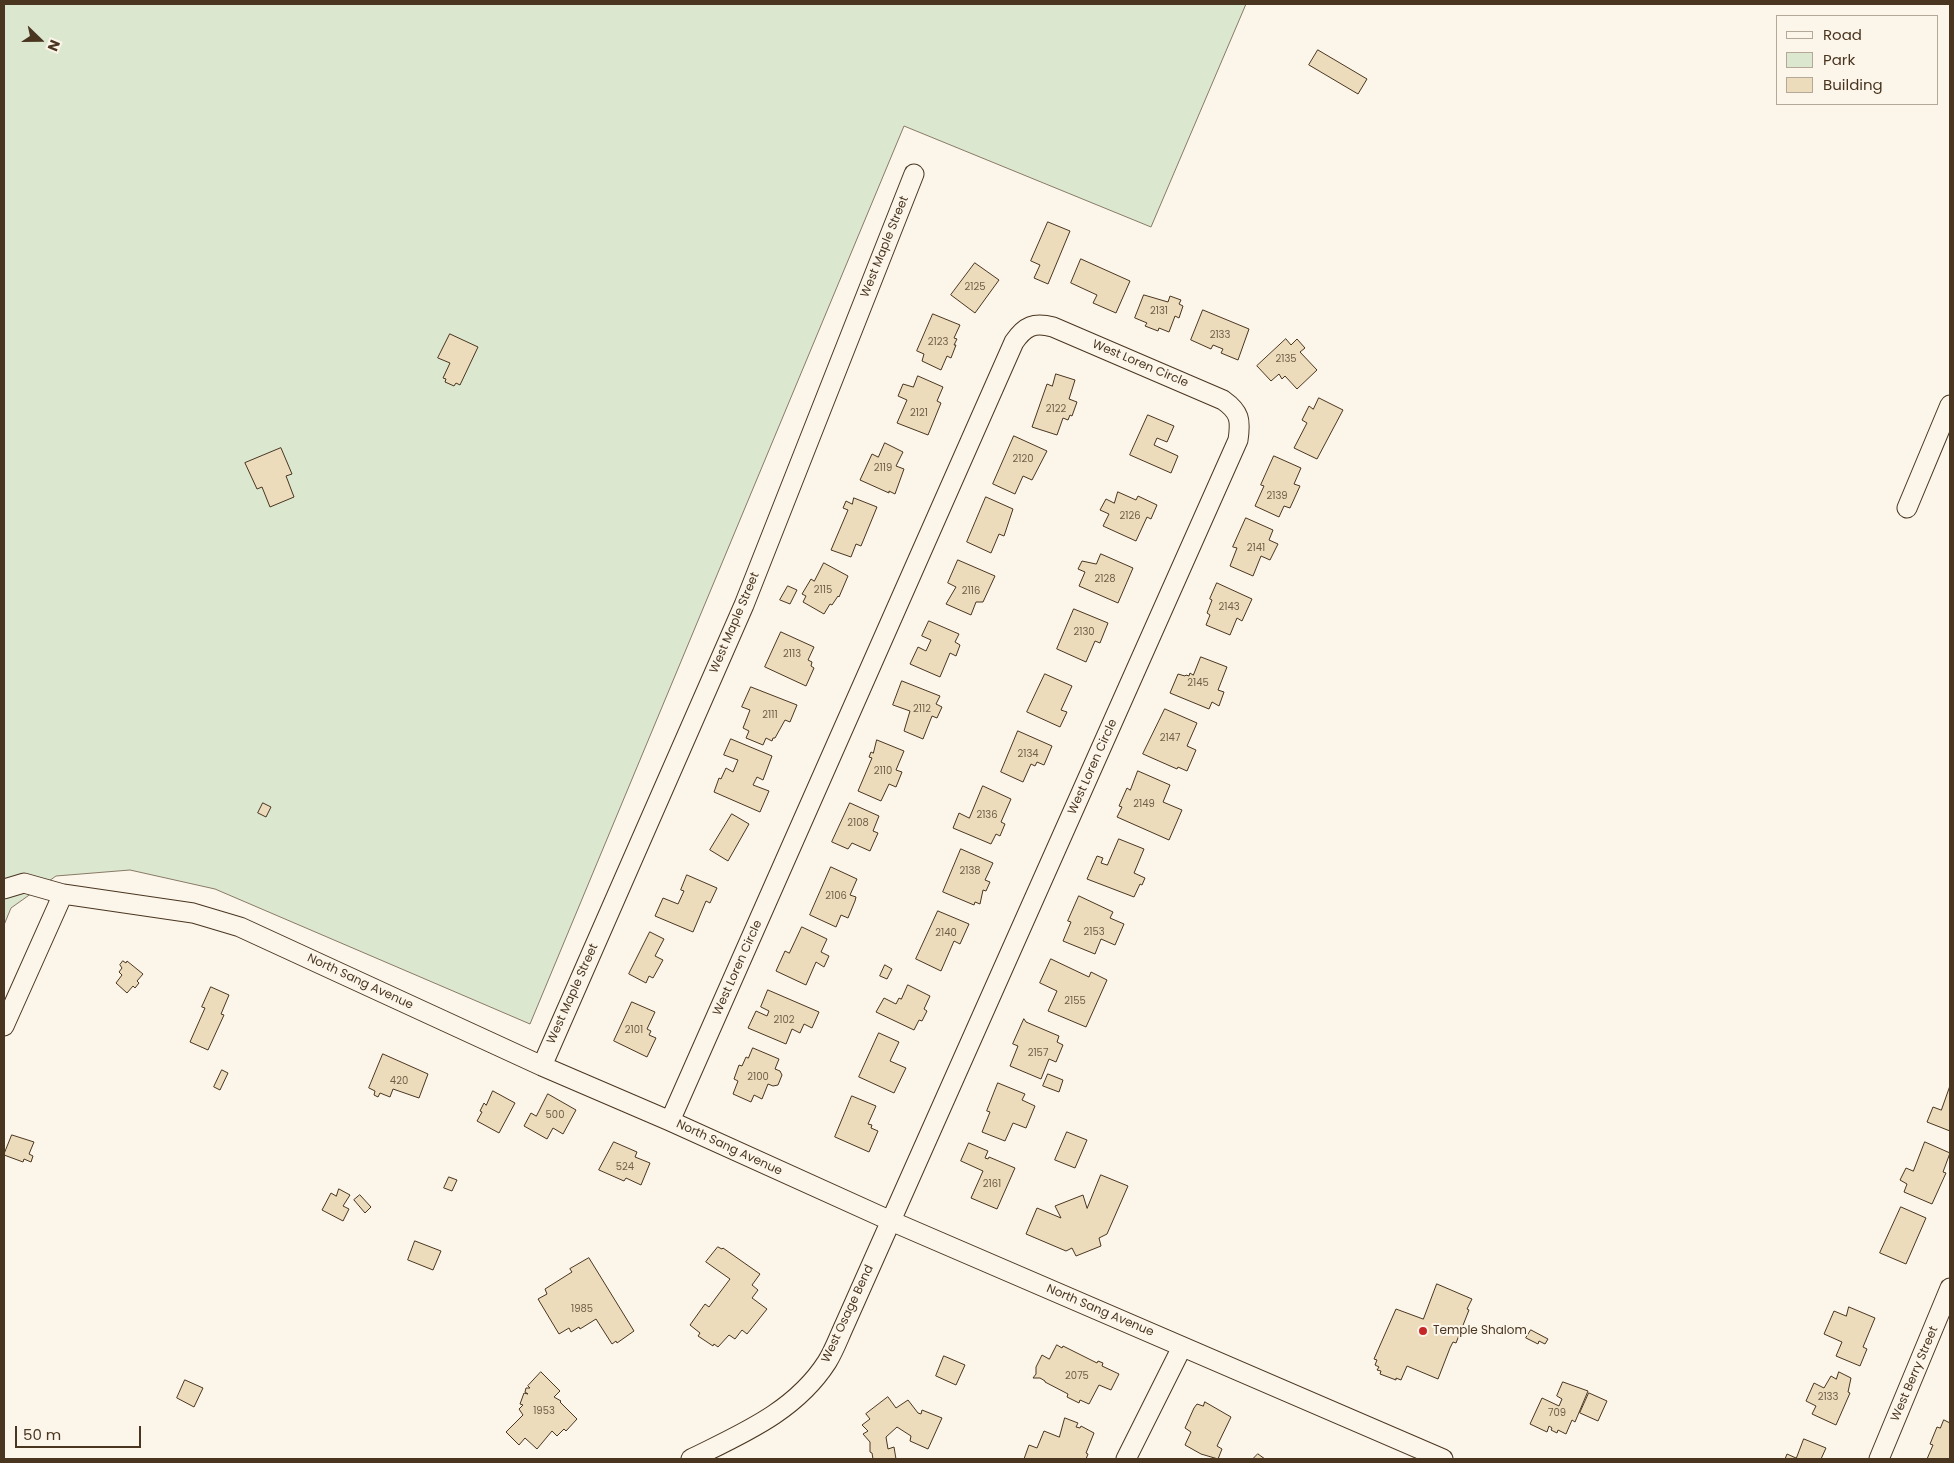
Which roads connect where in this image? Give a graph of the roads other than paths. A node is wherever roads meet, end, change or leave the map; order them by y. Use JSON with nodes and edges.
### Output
{"nodes":[{"id":1,"x":914,"y":174,"type":"dead end"},
{"id":2,"x":1950,"y":405,"type":"edge"},
{"id":3,"x":1907,"y":508,"type":"dead end"},
{"id":4,"x":4,"y":889,"type":"edge"},
{"id":5,"x":64,"y":894,"type":"junction"},
{"id":6,"x":4,"y":1026,"type":"edge"},
{"id":7,"x":542,"y":1066,"type":"junction"},
{"id":8,"x":670,"y":1121,"type":"junction"},
{"id":9,"x":890,"y":1221,"type":"junction"},
{"id":10,"x":1950,"y":1288,"type":"edge"},
{"id":11,"x":1182,"y":1346,"type":"junction"},
{"id":12,"x":691,"y":1459,"type":"edge"},
{"id":13,"x":1126,"y":1459,"type":"edge"},
{"id":14,"x":1443,"y":1459,"type":"edge"},
{"id":15,"x":1879,"y":1459,"type":"edge"}],
"edges":[{"from":1,"to":7,"type":"street","name":"West Maple Street"},
{"from":2,"to":3,"type":"street"},
{"from":4,"to":5,"type":"street","name":"North Sang Avenue"},
{"from":5,"to":6,"type":"street"},
{"from":5,"to":7,"type":"street","name":"North Sang Avenue"},
{"from":7,"to":8,"type":"street","name":"North Sang Avenue"},
{"from":8,"to":9,"type":"street","name":"North Sang Avenue"},
{"from":8,"to":9,"type":"street","name":"West Loren Circle"},
{"from":9,"to":11,"type":"street","name":"North Sang Avenue"},
{"from":9,"to":12,"type":"street","name":"West Osage Bend"},
{"from":10,"to":15,"type":"street","name":"West Berry Street"},
{"from":11,"to":13,"type":"street"},
{"from":11,"to":14,"type":"street","name":"North Sang Avenue"}]}
